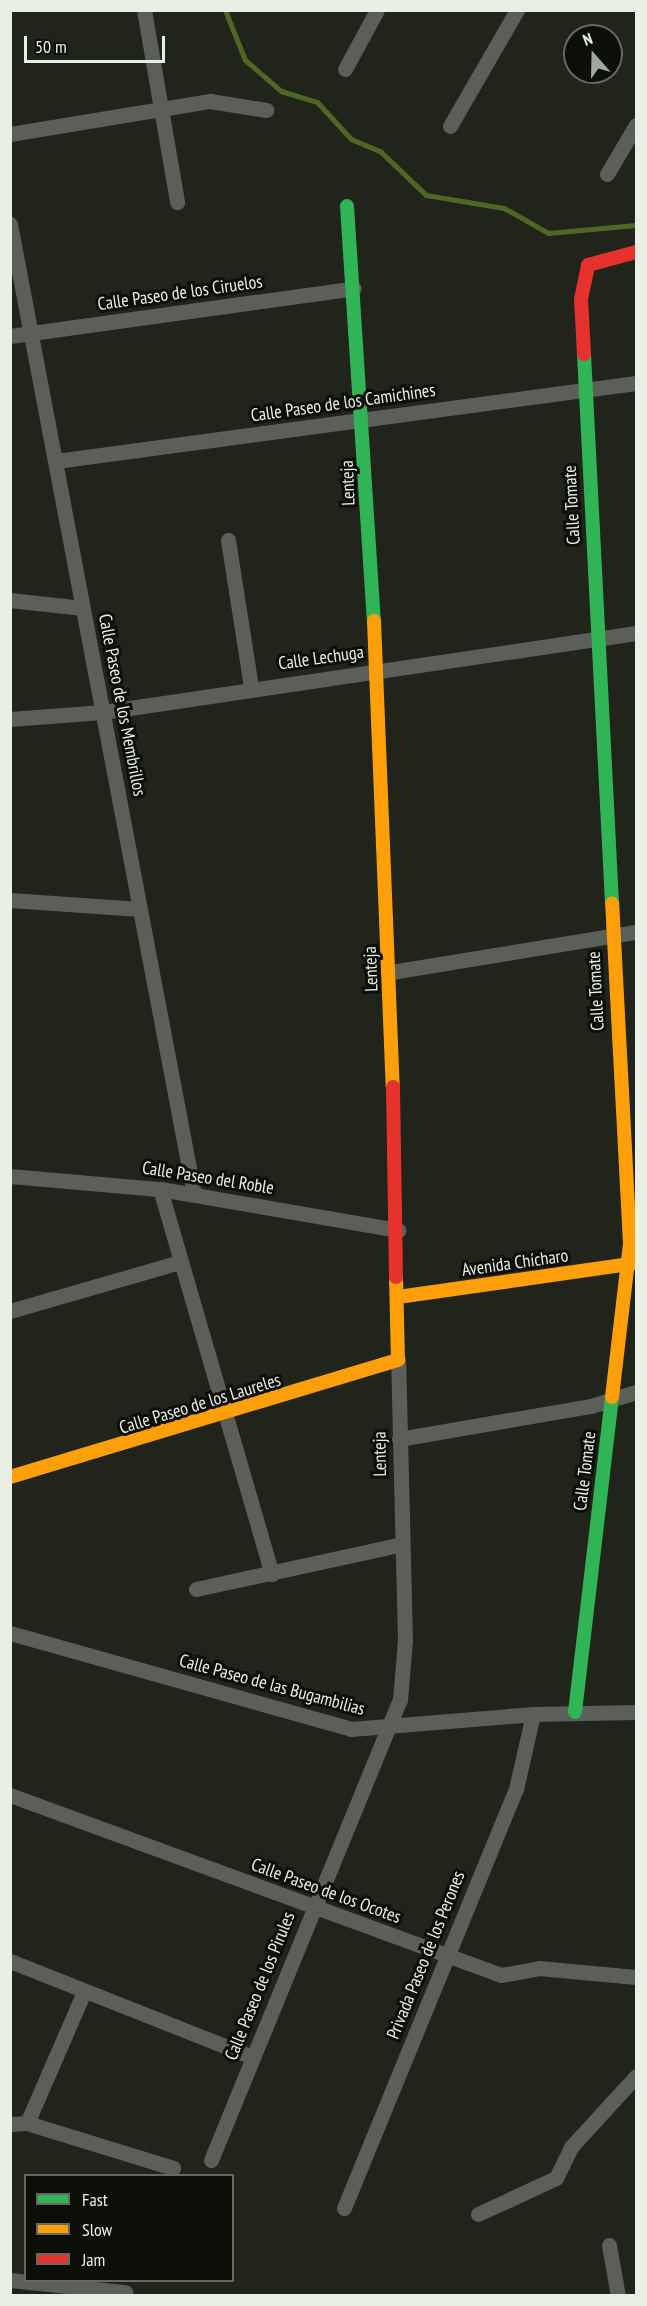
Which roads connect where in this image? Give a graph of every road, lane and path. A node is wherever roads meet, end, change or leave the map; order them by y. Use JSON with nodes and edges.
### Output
{"nodes":[{"id":1,"x":144,"y":10,"type":"edge"},
{"id":2,"x":377,"y":10,"type":"edge"},
{"id":3,"x":517,"y":10,"type":"edge"},
{"id":4,"x":345,"y":69,"type":"dead end"},
{"id":5,"x":161,"y":108,"type":"junction"},
{"id":6,"x":266,"y":110,"type":"dead end"},
{"id":7,"x":636,"y":125,"type":"edge"},
{"id":8,"x":450,"y":126,"type":"dead end"},
{"id":9,"x":10,"y":134,"type":"edge"},
{"id":10,"x":607,"y":174,"type":"dead end"},
{"id":11,"x":177,"y":202,"type":"dead end"},
{"id":12,"x":347,"y":206,"type":"dead end"},
{"id":13,"x":10,"y":224,"type":"edge"},
{"id":14,"x":636,"y":252,"type":"edge"},
{"id":15,"x":354,"y":288,"type":"junction"},
{"id":16,"x":31,"y":333,"type":"junction"},
{"id":17,"x":10,"y":336,"type":"edge"},
{"id":18,"x":636,"y":383,"type":"edge"},
{"id":19,"x":585,"y":390,"type":"junction"},
{"id":20,"x":365,"y":420,"type":"junction"},
{"id":21,"x":56,"y":461,"type":"junction"},
{"id":22,"x":228,"y":540,"type":"dead end"},
{"id":23,"x":10,"y":600,"type":"edge"},
{"id":24,"x":83,"y":608,"type":"junction"},
{"id":25,"x":636,"y":633,"type":"edge"},
{"id":26,"x":598,"y":638,"type":"junction"},
{"id":27,"x":375,"y":670,"type":"junction"},
{"id":28,"x":251,"y":687,"type":"junction"},
{"id":29,"x":103,"y":712,"type":"junction"},
{"id":30,"x":10,"y":719,"type":"edge"},
{"id":31,"x":10,"y":900,"type":"edge"},
{"id":32,"x":140,"y":909,"type":"junction"},
{"id":33,"x":636,"y":932,"type":"edge"},
{"id":34,"x":612,"y":936,"type":"junction"},
{"id":35,"x":391,"y":972,"type":"junction"},
{"id":36,"x":10,"y":1176,"type":"edge"},
{"id":37,"x":160,"y":1189,"type":"junction"},
{"id":38,"x":194,"y":1194,"type":"junction"},
{"id":39,"x":398,"y":1230,"type":"junction"},
{"id":40,"x":180,"y":1262,"type":"junction"},
{"id":41,"x":633,"y":1264,"type":"edge"},
{"id":42,"x":398,"y":1297,"type":"junction"},
{"id":43,"x":10,"y":1311,"type":"edge"},
{"id":44,"x":398,"y":1360,"type":"junction"},
{"id":45,"x":636,"y":1392,"type":"edge"},
{"id":46,"x":613,"y":1398,"type":"junction"},
{"id":47,"x":227,"y":1415,"type":"junction"},
{"id":48,"x":399,"y":1439,"type":"junction"},
{"id":49,"x":10,"y":1477,"type":"edge"},
{"id":50,"x":402,"y":1544,"type":"junction"},
{"id":51,"x":272,"y":1574,"type":"junction"},
{"id":52,"x":196,"y":1589,"type":"dead end"},
{"id":53,"x":10,"y":1634,"type":"edge"},
{"id":54,"x":575,"y":1712,"type":"junction"},
{"id":55,"x":636,"y":1712,"type":"edge"},
{"id":56,"x":533,"y":1714,"type":"junction"},
{"id":57,"x":391,"y":1729,"type":"junction"},
{"id":58,"x":10,"y":1796,"type":"edge"},
{"id":59,"x":313,"y":1907,"type":"junction"},
{"id":60,"x":445,"y":1955,"type":"junction"},
{"id":61,"x":10,"y":1961,"type":"edge"},
{"id":62,"x":636,"y":1977,"type":"edge"},
{"id":63,"x":84,"y":1992,"type":"junction"},
{"id":64,"x":252,"y":2057,"type":"junction"},
{"id":65,"x":636,"y":2076,"type":"edge"},
{"id":66,"x":27,"y":2123,"type":"junction"},
{"id":67,"x":10,"y":2124,"type":"edge"},
{"id":68,"x":211,"y":2160,"type":"dead end"},
{"id":69,"x":173,"y":2168,"type":"dead end"},
{"id":70,"x":344,"y":2208,"type":"dead end"},
{"id":71,"x":478,"y":2214,"type":"dead end"},
{"id":72,"x":609,"y":2245,"type":"dead end"},
{"id":73,"x":12,"y":2280,"type":"edge"},
{"id":74,"x":31,"y":2282,"type":"edge"},
{"id":75,"x":124,"y":2292,"type":"dead end"},
{"id":76,"x":13,"y":2295,"type":"edge"},
{"id":77,"x":618,"y":2295,"type":"edge"}],
"edges":[{"from":1,"to":5,"type":"street"},
{"from":2,"to":4,"type":"street"},
{"from":3,"to":8,"type":"street"},
{"from":5,"to":6,"type":"street"},
{"from":5,"to":9,"type":"street"},
{"from":5,"to":11,"type":"street"},
{"from":7,"to":10,"type":"street"},
{"from":12,"to":15,"type":"street","name":"Lenteja"},
{"from":13,"to":16,"type":"street","name":"Calle Paseo de los Membrillos"},
{"from":14,"to":19,"type":"street","name":"Calle Tomate"},
{"from":15,"to":16,"type":"street","name":"Calle Paseo de los Ciruelos"},
{"from":15,"to":20,"type":"street","name":"Lenteja"},
{"from":16,"to":17,"type":"street","name":"Calle Paseo de los Ciruelos"},
{"from":16,"to":21,"type":"street","name":"Calle Paseo de los Membrillos"},
{"from":18,"to":19,"type":"street","name":"Calle Paseo de los Camichines"},
{"from":19,"to":20,"type":"street","name":"Calle Paseo de los Camichines"},
{"from":19,"to":26,"type":"street","name":"Calle Tomate"},
{"from":20,"to":21,"type":"street","name":"Calle Paseo de los Camichines"},
{"from":20,"to":27,"type":"street","name":"Lenteja"},
{"from":21,"to":24,"type":"street","name":"Calle Paseo de los Membrillos"},
{"from":22,"to":28,"type":"street"},
{"from":23,"to":24,"type":"street"},
{"from":24,"to":29,"type":"street","name":"Calle Paseo de los Membrillos"},
{"from":25,"to":26,"type":"street","name":"Calle Lechuga"},
{"from":26,"to":27,"type":"street","name":"Calle Lechuga"},
{"from":26,"to":34,"type":"street","name":"Calle Tomate"},
{"from":27,"to":28,"type":"street","name":"Calle Lechuga"},
{"from":27,"to":35,"type":"street","name":"Lenteja"},
{"from":28,"to":29,"type":"street","name":"Calle Lechuga"},
{"from":29,"to":30,"type":"street","name":"Calle Lechuga"},
{"from":29,"to":32,"type":"street","name":"Calle Paseo de los Membrillos"},
{"from":31,"to":32,"type":"street"},
{"from":32,"to":38,"type":"street","name":"Calle Paseo de los Membrillos"},
{"from":33,"to":34,"type":"street"},
{"from":34,"to":35,"type":"street"},
{"from":34,"to":41,"type":"street","name":"Calle Tomate"},
{"from":35,"to":39,"type":"street","name":"Lenteja"},
{"from":36,"to":37,"type":"street","name":"Calle Paseo del Roble"},
{"from":37,"to":38,"type":"street","name":"Calle Paseo del Roble"},
{"from":37,"to":40,"type":"street"},
{"from":38,"to":39,"type":"street","name":"Calle Paseo del Roble"},
{"from":39,"to":42,"type":"street","name":"Lenteja"},
{"from":40,"to":43,"type":"street"},
{"from":40,"to":47,"type":"street"},
{"from":41,"to":42,"type":"street","name":"Avenida Chícharo"},
{"from":41,"to":46,"type":"street","name":"Calle Tomate"},
{"from":42,"to":44,"type":"street","name":"Lenteja"},
{"from":44,"to":47,"type":"street","name":"Calle Paseo de los Laureles"},
{"from":44,"to":48,"type":"street","name":"Lenteja"},
{"from":45,"to":46,"type":"street"},
{"from":46,"to":48,"type":"street"},
{"from":46,"to":54,"type":"street","name":"Calle Tomate"},
{"from":47,"to":49,"type":"street","name":"Calle Paseo de los Laureles"},
{"from":47,"to":51,"type":"street"},
{"from":48,"to":50,"type":"street","name":"Lenteja"},
{"from":50,"to":51,"type":"street"},
{"from":50,"to":57,"type":"street","name":"Lenteja"},
{"from":51,"to":52,"type":"street"},
{"from":53,"to":57,"type":"street","name":"Calle Paseo de las Bugambilias"},
{"from":54,"to":55,"type":"street","name":"Calle Paseo de las Bugambilias"},
{"from":54,"to":56,"type":"street","name":"Calle Paseo de las Bugambilias"},
{"from":56,"to":57,"type":"street","name":"Calle Paseo de las Bugambilias"},
{"from":56,"to":60,"type":"street","name":"Privada Paseo de los Perones"},
{"from":57,"to":59,"type":"street","name":"Calle Paseo de los Pirules"},
{"from":58,"to":59,"type":"street","name":"Calle Paseo de los Ocotes"},
{"from":59,"to":60,"type":"street","name":"Calle Paseo de los Ocotes"},
{"from":59,"to":64,"type":"street","name":"Calle Paseo de los Pirules"},
{"from":60,"to":62,"type":"street","name":"Calle Paseo de los Ocotes"},
{"from":60,"to":70,"type":"street","name":"Privada Paseo de los Perones"},
{"from":61,"to":63,"type":"street"},
{"from":63,"to":64,"type":"street"},
{"from":63,"to":66,"type":"street"},
{"from":64,"to":68,"type":"street","name":"Calle Paseo de los Pirules"},
{"from":65,"to":71,"type":"street"},
{"from":66,"to":67,"type":"street"},
{"from":66,"to":69,"type":"street"},
{"from":72,"to":77,"type":"street"},
{"from":73,"to":76,"type":"street"},
{"from":74,"to":75,"type":"street"}]}
